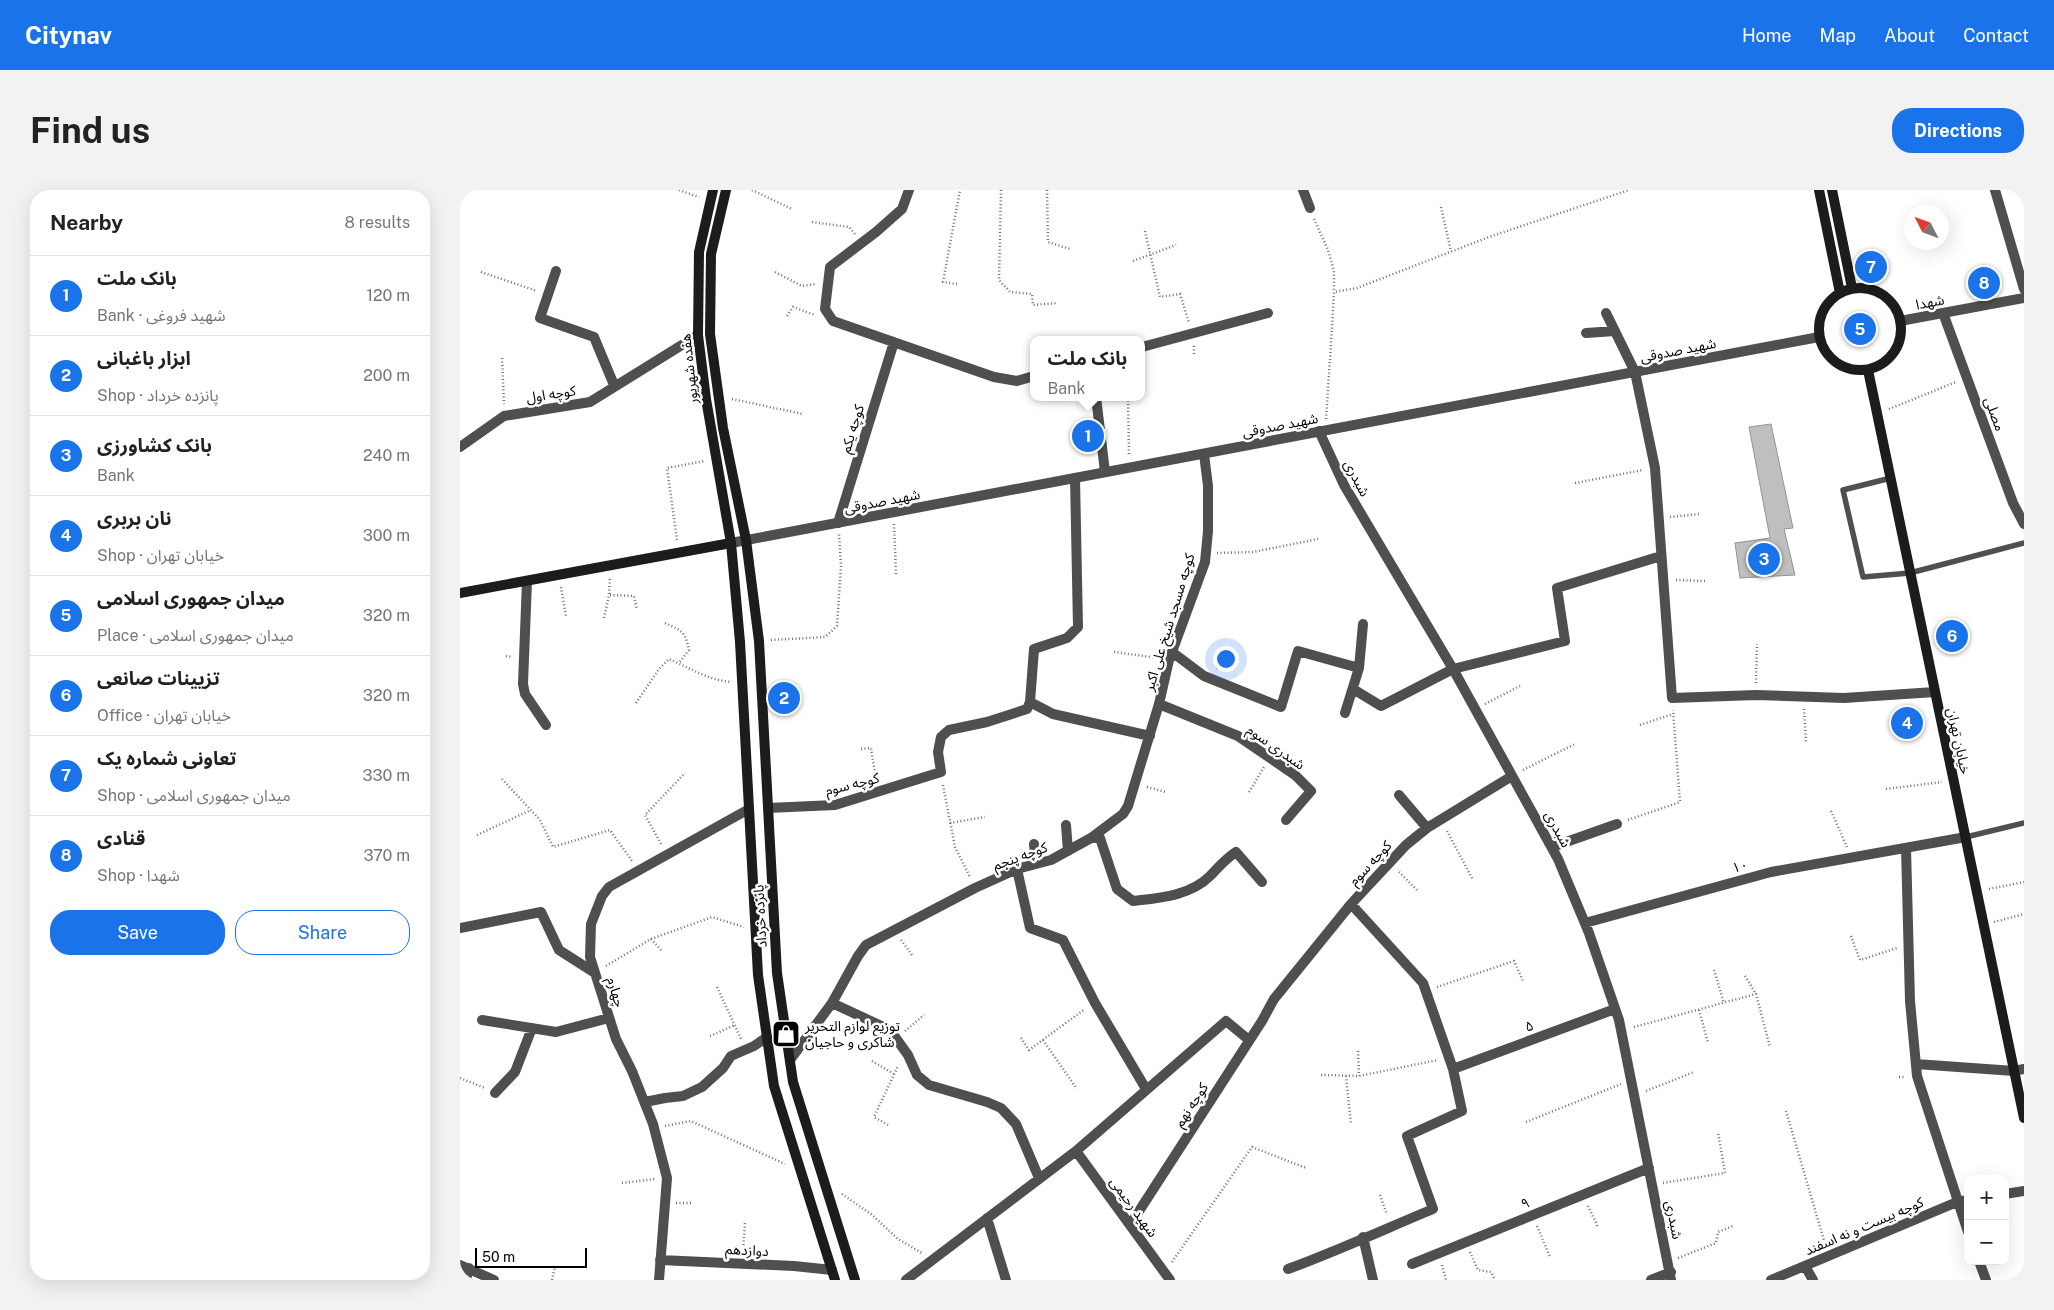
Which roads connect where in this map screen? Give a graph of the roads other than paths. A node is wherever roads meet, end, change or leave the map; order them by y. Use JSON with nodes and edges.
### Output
{"nodes":[{"id":1,"x":726,"y":190,"type":"edge"},
{"id":2,"x":909,"y":190,"type":"edge"},
{"id":3,"x":1302,"y":190,"type":"edge"},
{"id":4,"x":1819,"y":190,"type":"edge"},
{"id":5,"x":1832,"y":190,"type":"edge"},
{"id":6,"x":1995,"y":190,"type":"edge"},
{"id":7,"x":712,"y":195,"type":"edge"},
{"id":8,"x":1310,"y":208,"type":"road end"},
{"id":9,"x":556,"y":271,"type":"dead end"},
{"id":10,"x":1852,"y":288,"type":"junction"},
{"id":11,"x":2024,"y":289,"type":"edge"},
{"id":12,"x":1840,"y":293,"type":"junction"},
{"id":13,"x":2024,"y":298,"type":"edge"},
{"id":14,"x":1268,"y":313,"type":"dead end"},
{"id":15,"x":1606,"y":313,"type":"dead end"},
{"id":16,"x":1943,"y":313,"type":"junction"},
{"id":17,"x":1900,"y":321,"type":"junction"},
{"id":18,"x":1615,"y":331,"type":"junction"},
{"id":19,"x":1586,"y":333,"type":"dead end"},
{"id":20,"x":698,"y":335,"type":"junction"},
{"id":21,"x":1819,"y":337,"type":"junction"},
{"id":22,"x":894,"y":342,"type":"junction"},
{"id":23,"x":1145,"y":346,"type":"edge"},
{"id":24,"x":1868,"y":370,"type":"junction"},
{"id":25,"x":1635,"y":372,"type":"junction"},
{"id":26,"x":1030,"y":377,"type":"edge"},
{"id":27,"x":614,"y":385,"type":"junction"},
{"id":28,"x":1096,"y":401,"type":"edge"},
{"id":29,"x":1323,"y":431,"type":"junction"},
{"id":30,"x":460,"y":447,"type":"edge"},
{"id":31,"x":1204,"y":454,"type":"junction"},
{"id":32,"x":1105,"y":472,"type":"junction"},
{"id":33,"x":1074,"y":478,"type":"junction"},
{"id":34,"x":1891,"y":478,"type":"junction"},
{"id":35,"x":838,"y":523,"type":"junction"},
{"id":36,"x":2024,"y":524,"type":"edge"},
{"id":37,"x":746,"y":540,"type":"junction"},
{"id":38,"x":2024,"y":543,"type":"edge"},
{"id":39,"x":731,"y":544,"type":"junction"},
{"id":40,"x":1661,"y":556,"type":"junction"},
{"id":41,"x":1910,"y":573,"type":"junction"},
{"id":42,"x":527,"y":581,"type":"junction"},
{"id":43,"x":460,"y":593,"type":"edge"},
{"id":44,"x":1362,"y":624,"type":"dead end"},
{"id":45,"x":1171,"y":656,"type":"junction"},
{"id":46,"x":1359,"y":668,"type":"junction"},
{"id":47,"x":1453,"y":669,"type":"junction"},
{"id":48,"x":1353,"y":689,"type":"junction"},
{"id":49,"x":1935,"y":692,"type":"junction"},
{"id":50,"x":1030,"y":702,"type":"junction"},
{"id":51,"x":1159,"y":704,"type":"junction"},
{"id":52,"x":1346,"y":713,"type":"dead end"},
{"id":53,"x":546,"y":725,"type":"dead end"},
{"id":54,"x":1150,"y":736,"type":"junction"},
{"id":55,"x":1512,"y":776,"type":"junction"},
{"id":56,"x":1399,"y":795,"type":"dead end"},
{"id":57,"x":768,"y":808,"type":"junction"},
{"id":58,"x":749,"y":809,"type":"junction"},
{"id":59,"x":1286,"y":820,"type":"dead end"},
{"id":60,"x":1617,"y":824,"type":"road end"},
{"id":61,"x":2024,"y":824,"type":"edge"},
{"id":62,"x":1066,"y":825,"type":"dead end"},
{"id":63,"x":1427,"y":828,"type":"junction"},
{"id":64,"x":1966,"y":837,"type":"junction"},
{"id":65,"x":1091,"y":838,"type":"junction"},
{"id":66,"x":1034,"y":844,"type":"dead end"},
{"id":67,"x":1552,"y":847,"type":"junction"},
{"id":68,"x":1906,"y":848,"type":"junction"},
{"id":69,"x":1068,"y":851,"type":"junction"},
{"id":70,"x":1036,"y":864,"type":"junction"},
{"id":71,"x":1017,"y":869,"type":"junction"},
{"id":72,"x":1262,"y":882,"type":"dead end"},
{"id":73,"x":1351,"y":904,"type":"junction"},
{"id":74,"x":1585,"y":924,"type":"junction"},
{"id":75,"x":460,"y":928,"type":"edge"},
{"id":76,"x":595,"y":973,"type":"junction"},
{"id":77,"x":1274,"y":999,"type":"joint"},
{"id":78,"x":832,"y":1004,"type":"junction"},
{"id":79,"x":1615,"y":1009,"type":"junction"},
{"id":80,"x":609,"y":1018,"type":"junction"},
{"id":81,"x":482,"y":1020,"type":"dead end"},
{"id":82,"x":532,"y":1028,"type":"junction"},
{"id":83,"x":767,"y":1037,"type":"junction"},
{"id":84,"x":1250,"y":1040,"type":"junction"},
{"id":85,"x":790,"y":1060,"type":"junction"},
{"id":86,"x":1916,"y":1064,"type":"junction"},
{"id":87,"x":1453,"y":1069,"type":"junction"},
{"id":88,"x":2019,"y":1070,"type":"edge"},
{"id":89,"x":1146,"y":1089,"type":"junction"},
{"id":90,"x":495,"y":1093,"type":"road end"},
{"id":91,"x":645,"y":1102,"type":"junction"},
{"id":92,"x":2024,"y":1118,"type":"edge"},
{"id":93,"x":1076,"y":1151,"type":"junction"},
{"id":94,"x":1649,"y":1168,"type":"junction"},
{"id":95,"x":1039,"y":1178,"type":"junction"},
{"id":96,"x":2024,"y":1191,"type":"edge"},
{"id":97,"x":2009,"y":1193,"type":"edge"},
{"id":98,"x":1964,"y":1201,"type":"edge"},
{"id":99,"x":1957,"y":1202,"type":"junction"},
{"id":100,"x":987,"y":1218,"type":"junction"},
{"id":101,"x":1964,"y":1221,"type":"edge"},
{"id":102,"x":1130,"y":1225,"type":"junction"},
{"id":103,"x":1363,"y":1237,"type":"junction"},
{"id":104,"x":660,"y":1260,"type":"junction"},
{"id":105,"x":1412,"y":1264,"type":"dead end"},
{"id":106,"x":1980,"y":1265,"type":"edge"},
{"id":107,"x":464,"y":1266,"type":"edge"},
{"id":108,"x":1805,"y":1266,"type":"junction"},
{"id":109,"x":1288,"y":1268,"type":"dead end"},
{"id":110,"x":833,"y":1275,"type":"edge"},
{"id":111,"x":1167,"y":1276,"type":"edge"},
{"id":112,"x":1671,"y":1276,"type":"edge"},
{"id":113,"x":466,"y":1280,"type":"edge"},
{"id":114,"x":494,"y":1280,"type":"edge"},
{"id":115,"x":659,"y":1280,"type":"edge"},
{"id":116,"x":855,"y":1280,"type":"edge"},
{"id":117,"x":906,"y":1280,"type":"edge"},
{"id":118,"x":1006,"y":1280,"type":"edge"},
{"id":119,"x":1373,"y":1280,"type":"edge"},
{"id":120,"x":1651,"y":1280,"type":"edge"},
{"id":121,"x":1771,"y":1280,"type":"edge"},
{"id":122,"x":1812,"y":1280,"type":"edge"},
{"id":123,"x":1986,"y":1280,"type":"edge"}],
"edges":[{"from":1,"to":37,"type":"main road","name":"هفده شهریور"},
{"from":2,"to":22,"type":"street"},
{"from":3,"to":8,"type":"street"},
{"from":4,"to":12,"type":"main road"},
{"from":5,"to":10,"type":"main road"},
{"from":6,"to":11,"type":"street"},
{"from":7,"to":20,"type":"main road","name":"هفده شهریور"},
{"from":9,"to":27,"type":"street"},
{"from":10,"to":12,"type":"main road"},
{"from":10,"to":17,"type":"main road"},
{"from":12,"to":21,"type":"main road"},
{"from":13,"to":16,"type":"street","name":"شهدا"},
{"from":14,"to":23,"type":"street"},
{"from":15,"to":18,"type":"street"},
{"from":16,"to":17,"type":"street","name":"شهدا"},
{"from":16,"to":36,"type":"street","name":"مصلی"},
{"from":17,"to":24,"type":"main road"},
{"from":18,"to":19,"type":"street"},
{"from":18,"to":25,"type":"street"},
{"from":20,"to":27,"type":"street","name":"کوچه اول"},
{"from":20,"to":39,"type":"main road","name":"هفده شهریور"},
{"from":21,"to":24,"type":"main road"},
{"from":21,"to":25,"type":"street","name":"شهید صدوقی"},
{"from":22,"to":26,"type":"street"},
{"from":22,"to":35,"type":"street","name":"کوچه یکم"},
{"from":24,"to":34,"type":"main road","name":"خیابان تهران"},
{"from":25,"to":29,"type":"street","name":"شهید صدوقی"},
{"from":25,"to":40,"type":"street"},
{"from":27,"to":30,"type":"street","name":"کوچه اول"},
{"from":28,"to":32,"type":"street"},
{"from":29,"to":31,"type":"street","name":"شهید صدوقی"},
{"from":29,"to":47,"type":"street","name":"شبدری"},
{"from":31,"to":32,"type":"street","name":"شهید صدوقی"},
{"from":31,"to":45,"type":"street","name":"کوچه مسجد شیخ علی اکبر"},
{"from":32,"to":33,"type":"street","name":"شهید صدوقی"},
{"from":33,"to":35,"type":"street","name":"شهید صدوقی"},
{"from":33,"to":50,"type":"street"},
{"from":34,"to":41,"type":"main road","name":"خیابان تهران"},
{"from":34,"to":41,"type":"lane"},
{"from":35,"to":37,"type":"street","name":"شهید صدوقی"},
{"from":37,"to":39,"type":"street","name":"شهید صدوقی"},
{"from":37,"to":57,"type":"main road","name":"پانزده خرداد"},
{"from":38,"to":41,"type":"lane"},
{"from":39,"to":42,"type":"main road"},
{"from":39,"to":58,"type":"main road","name":"پانزده خرداد"},
{"from":40,"to":47,"type":"street"},
{"from":40,"to":49,"type":"street"},
{"from":41,"to":49,"type":"main road","name":"خیابان تهران"},
{"from":42,"to":43,"type":"main road"},
{"from":42,"to":53,"type":"street"},
{"from":44,"to":46,"type":"street"},
{"from":45,"to":46,"type":"street"},
{"from":45,"to":51,"type":"street","name":"کوچه مسجد شیخ علی اکبر"},
{"from":46,"to":48,"type":"street"},
{"from":47,"to":48,"type":"street"},
{"from":47,"to":55,"type":"street","name":"شبدری"},
{"from":48,"to":52,"type":"street"},
{"from":49,"to":64,"type":"main road","name":"خیابان تهران"},
{"from":50,"to":54,"type":"street"},
{"from":50,"to":57,"type":"street","name":"کوچه سوم"},
{"from":51,"to":54,"type":"street","name":"کوچه مسجد شیخ علی اکبر"},
{"from":51,"to":59,"type":"street","name":"شبدری سوم"},
{"from":54,"to":65,"type":"street","name":"کوچه مسجد شیخ علی اکبر"},
{"from":55,"to":63,"type":"street","name":"کوچه سوم"},
{"from":55,"to":67,"type":"street","name":"شبدری"},
{"from":56,"to":63,"type":"street"},
{"from":57,"to":58,"type":"main road"},
{"from":57,"to":85,"type":"main road","name":"پانزده خرداد"},
{"from":58,"to":76,"type":"street","name":"چهارم"},
{"from":58,"to":83,"type":"main road","name":"پانزده خرداد"},
{"from":60,"to":67,"type":"street"},
{"from":61,"to":64,"type":"lane"},
{"from":62,"to":69,"type":"street"},
{"from":63,"to":73,"type":"street","name":"کوچه سوم"},
{"from":64,"to":68,"type":"street","name":"۱۰"},
{"from":64,"to":88,"type":"main road","name":"خیابان تهران"},
{"from":65,"to":69,"type":"street","name":"کوچه پنجم"},
{"from":65,"to":72,"type":"street"},
{"from":66,"to":70,"type":"street"},
{"from":67,"to":74,"type":"street","name":"شبدری"},
{"from":68,"to":74,"type":"street","name":"۱۰"},
{"from":68,"to":86,"type":"street"},
{"from":69,"to":70,"type":"street","name":"کوچه پنجم"},
{"from":70,"to":71,"type":"street","name":"کوچه پنجم"},
{"from":71,"to":78,"type":"street","name":"کوچه پنجم"},
{"from":71,"to":89,"type":"street"},
{"from":73,"to":77,"type":"street","name":"کوچه سوم"},
{"from":73,"to":87,"type":"street"},
{"from":74,"to":79,"type":"street","name":"شبدری"},
{"from":75,"to":76,"type":"street"},
{"from":76,"to":80,"type":"street","name":"چهارم"},
{"from":77,"to":84,"type":"street","name":"کوچه نهم"},
{"from":78,"to":85,"type":"street","name":"کوچه پنجم"},
{"from":78,"to":95,"type":"street"},
{"from":79,"to":87,"type":"street","name":"۵"},
{"from":79,"to":94,"type":"street","name":"شبدری"},
{"from":80,"to":82,"type":"street"},
{"from":80,"to":91,"type":"street","name":"چهارم"},
{"from":81,"to":82,"type":"street"},
{"from":82,"to":90,"type":"street"},
{"from":83,"to":91,"type":"street"},
{"from":83,"to":110,"type":"main road","name":"پانزده خرداد"},
{"from":84,"to":89,"type":"street"},
{"from":84,"to":102,"type":"street","name":"کوچه نهم"},
{"from":85,"to":116,"type":"main road","name":"پانزده خرداد"},
{"from":86,"to":88,"type":"street"},
{"from":86,"to":99,"type":"street"},
{"from":87,"to":103,"type":"street"},
{"from":88,"to":92,"type":"main road","name":"خیابان تهران"},
{"from":89,"to":93,"type":"street"},
{"from":91,"to":104,"type":"street","name":"چهارم"},
{"from":93,"to":95,"type":"street"},
{"from":93,"to":102,"type":"street","name":"شهید رحیمی"},
{"from":94,"to":105,"type":"street","name":"۹"},
{"from":94,"to":112,"type":"street","name":"شبدری"},
{"from":95,"to":100,"type":"street"},
{"from":96,"to":97,"type":"street"},
{"from":98,"to":99,"type":"street","name":"کوچه بیست و نه اسفند"},
{"from":99,"to":101,"type":"street"},
{"from":99,"to":108,"type":"street","name":"کوچه بیست و نه اسفند"},
{"from":100,"to":117,"type":"street"},
{"from":100,"to":118,"type":"street"},
{"from":102,"to":111,"type":"street","name":"شهید رحیمی"},
{"from":103,"to":109,"type":"street"},
{"from":103,"to":119,"type":"street"},
{"from":104,"to":110,"type":"street","name":"دوازدهم"},
{"from":104,"to":115,"type":"street","name":"چهارم"},
{"from":106,"to":123,"type":"street"},
{"from":107,"to":113,"type":"street"},
{"from":107,"to":114,"type":"street"},
{"from":108,"to":121,"type":"street","name":"کوچه بیست و نه اسفند"},
{"from":108,"to":122,"type":"street"},
{"from":112,"to":120,"type":"street"}]}
